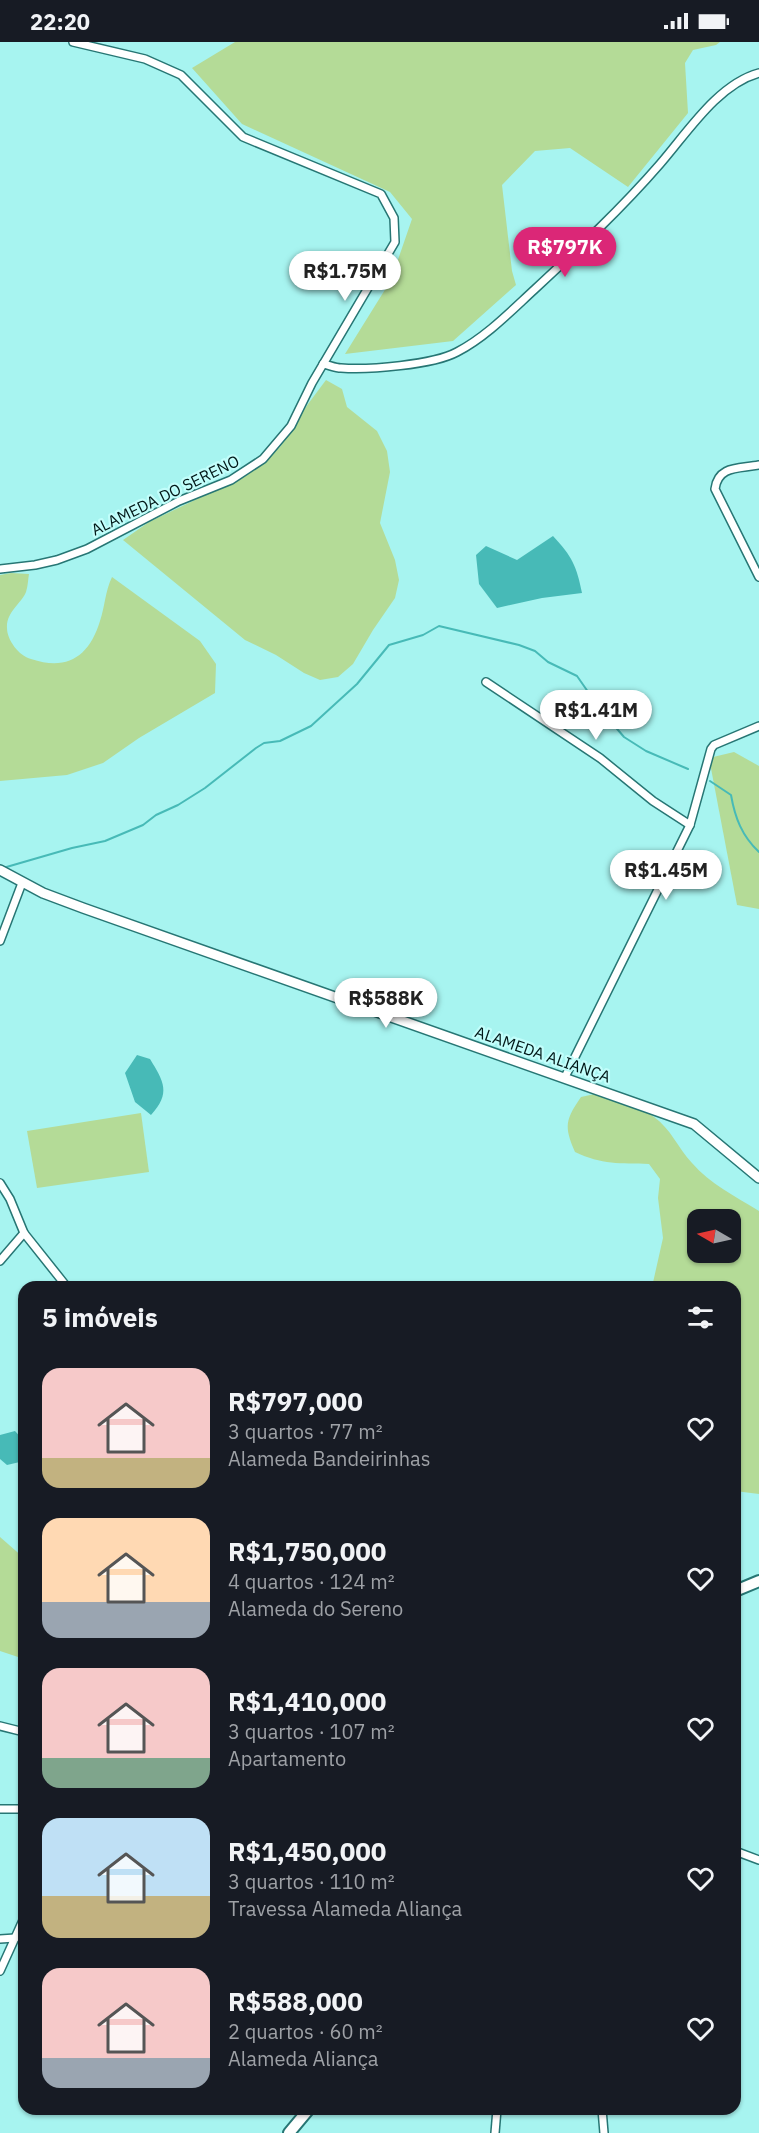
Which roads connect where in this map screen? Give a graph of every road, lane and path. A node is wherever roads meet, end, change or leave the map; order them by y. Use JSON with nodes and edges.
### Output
{"nodes":[{"id":1,"x":73,"y":42,"type":"edge"},
{"id":2,"x":759,"y":73,"type":"edge"},
{"id":3,"x":323,"y":364,"type":"junction"},
{"id":4,"x":759,"y":465,"type":"edge"},
{"id":5,"x":0,"y":568,"type":"edge"},
{"id":6,"x":759,"y":577,"type":"edge"},
{"id":7,"x":486,"y":682,"type":"dead end"},
{"id":8,"x":759,"y":726,"type":"edge"},
{"id":9,"x":690,"y":825,"type":"junction"},
{"id":10,"x":0,"y":870,"type":"edge"},
{"id":11,"x":18,"y":881,"type":"junction"},
{"id":12,"x":0,"y":941,"type":"edge"},
{"id":13,"x":564,"y":1077,"type":"junction"},
{"id":14,"x":759,"y":1178,"type":"edge"},
{"id":15,"x":0,"y":1183,"type":"edge"},
{"id":16,"x":24,"y":1233,"type":"junction"},
{"id":17,"x":0,"y":1261,"type":"edge"},
{"id":18,"x":62,"y":1281,"type":"edge"},
{"id":19,"x":759,"y":1581,"type":"edge"},
{"id":20,"x":741,"y":1588,"type":"edge"},
{"id":21,"x":0,"y":1726,"type":"edge"},
{"id":22,"x":18,"y":1730,"type":"edge"},
{"id":23,"x":0,"y":1809,"type":"edge"},
{"id":24,"x":18,"y":1809,"type":"edge"},
{"id":25,"x":741,"y":1853,"type":"edge"},
{"id":26,"x":759,"y":1860,"type":"edge"},
{"id":27,"x":18,"y":1931,"type":"edge"},
{"id":28,"x":15,"y":1938,"type":"junction"},
{"id":29,"x":0,"y":1939,"type":"edge"},
{"id":30,"x":0,"y":1971,"type":"edge"},
{"id":31,"x":304,"y":2115,"type":"edge"},
{"id":32,"x":496,"y":2115,"type":"edge"},
{"id":33,"x":602,"y":2115,"type":"edge"},
{"id":34,"x":289,"y":2133,"type":"edge"},
{"id":35,"x":495,"y":2133,"type":"edge"},
{"id":36,"x":604,"y":2133,"type":"edge"}],
"edges":[{"from":1,"to":3,"type":"street","name":"ALAMEDA DO SERENO"},
{"from":2,"to":3,"type":"street"},
{"from":3,"to":5,"type":"street","name":"ALAMEDA DO SERENO"},
{"from":4,"to":6,"type":"street"},
{"from":7,"to":9,"type":"street"},
{"from":8,"to":9,"type":"street"},
{"from":9,"to":13,"type":"street"},
{"from":10,"to":11,"type":"street","name":"ALAMEDA ALIANÇA"},
{"from":11,"to":12,"type":"street"},
{"from":11,"to":13,"type":"street","name":"ALAMEDA ALIANÇA"},
{"from":13,"to":14,"type":"street","name":"ALAMEDA ALIANÇA"},
{"from":15,"to":16,"type":"street"},
{"from":16,"to":17,"type":"street"},
{"from":16,"to":18,"type":"street"},
{"from":19,"to":20,"type":"main road"},
{"from":21,"to":22,"type":"street"},
{"from":23,"to":24,"type":"street"},
{"from":25,"to":26,"type":"street"},
{"from":27,"to":28,"type":"street"},
{"from":28,"to":29,"type":"street"},
{"from":28,"to":30,"type":"street"},
{"from":31,"to":34,"type":"main road"},
{"from":32,"to":35,"type":"street"},
{"from":33,"to":36,"type":"street"}]}
